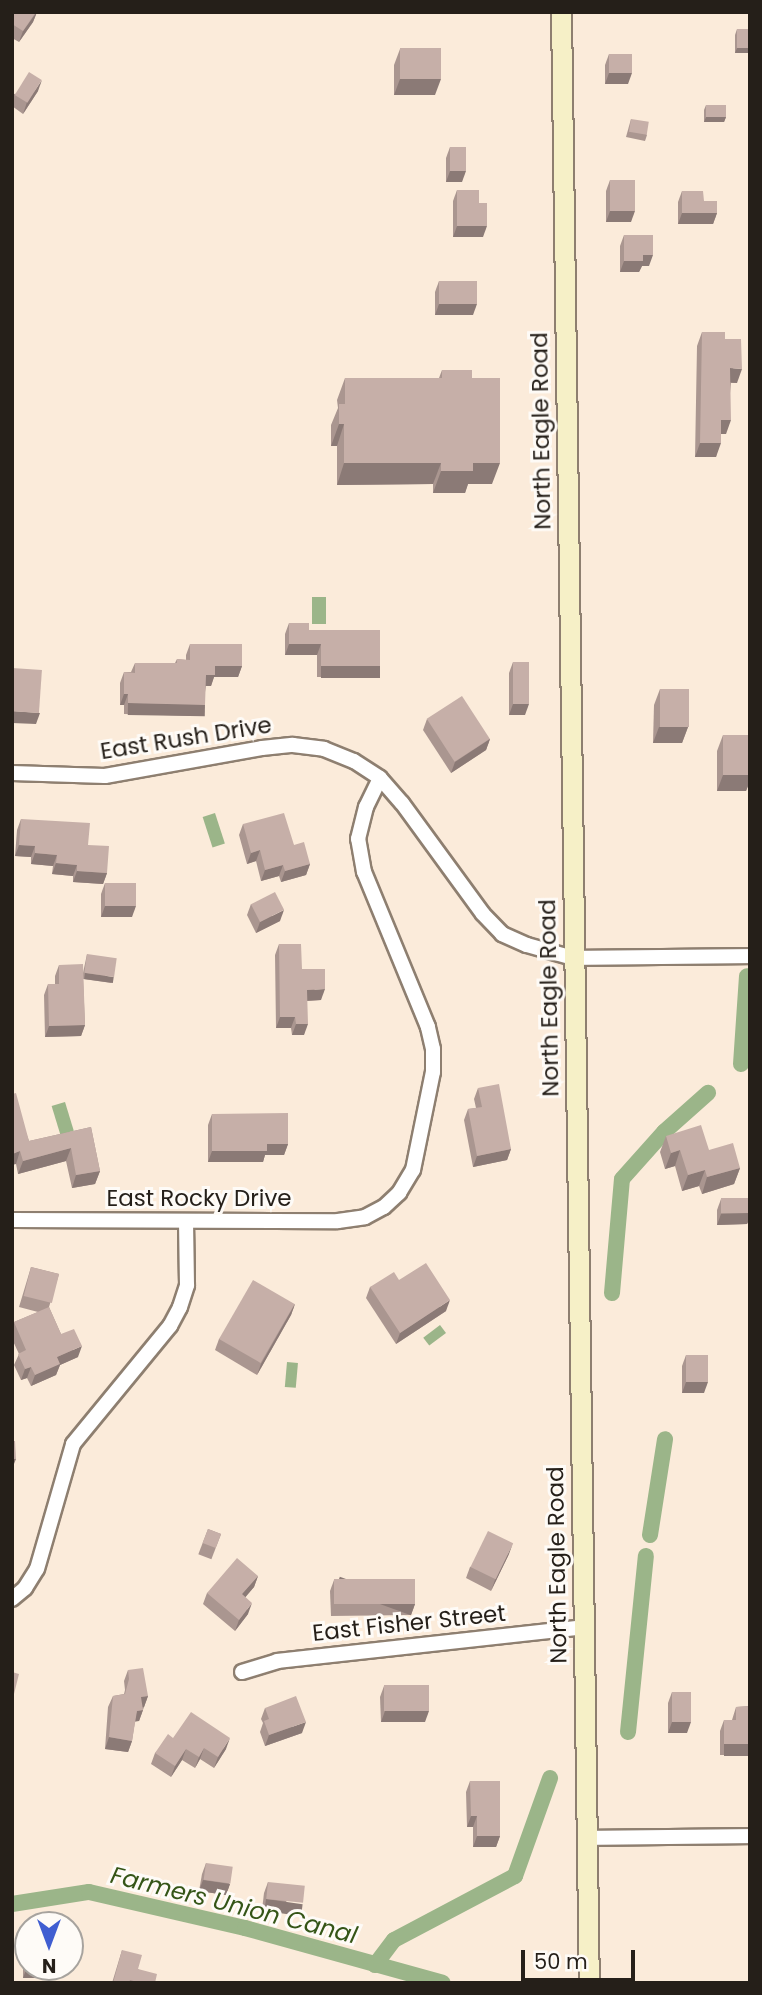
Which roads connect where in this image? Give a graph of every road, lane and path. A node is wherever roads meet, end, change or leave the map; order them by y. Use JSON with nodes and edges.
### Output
{"nodes":[{"id":1,"x":561,"y":12,"type":"edge"},
{"id":2,"x":12,"y":772,"type":"edge"},
{"id":3,"x":380,"y":779,"type":"junction"},
{"id":4,"x":750,"y":956,"type":"edge"},
{"id":5,"x":573,"y":958,"type":"junction"},
{"id":6,"x":12,"y":1220,"type":"edge"},
{"id":7,"x":186,"y":1221,"type":"junction"},
{"id":8,"x":12,"y":1599,"type":"edge"},
{"id":9,"x":583,"y":1626,"type":"junction"},
{"id":10,"x":242,"y":1672,"type":"dead end"},
{"id":11,"x":750,"y":1836,"type":"edge"},
{"id":12,"x":586,"y":1838,"type":"junction"},
{"id":13,"x":589,"y":1983,"type":"edge"}],
"edges":[{"from":1,"to":5,"type":"main road","name":"North Eagle Road"},
{"from":2,"to":3,"type":"street","name":"East Rush Drive"},
{"from":3,"to":5,"type":"street","name":"East Rush Drive"},
{"from":3,"to":7,"type":"street","name":"East Rocky Drive"},
{"from":4,"to":5,"type":"street","name":"East Rush Drive"},
{"from":5,"to":9,"type":"main road","name":"North Eagle Road"},
{"from":6,"to":7,"type":"street","name":"East Rocky Drive"},
{"from":7,"to":8,"type":"street"},
{"from":9,"to":10,"type":"street","name":"East Fisher Street"},
{"from":9,"to":12,"type":"main road","name":"North Eagle Road"},
{"from":11,"to":12,"type":"street"},
{"from":12,"to":13,"type":"main road","name":"North Eagle Road"}]}
